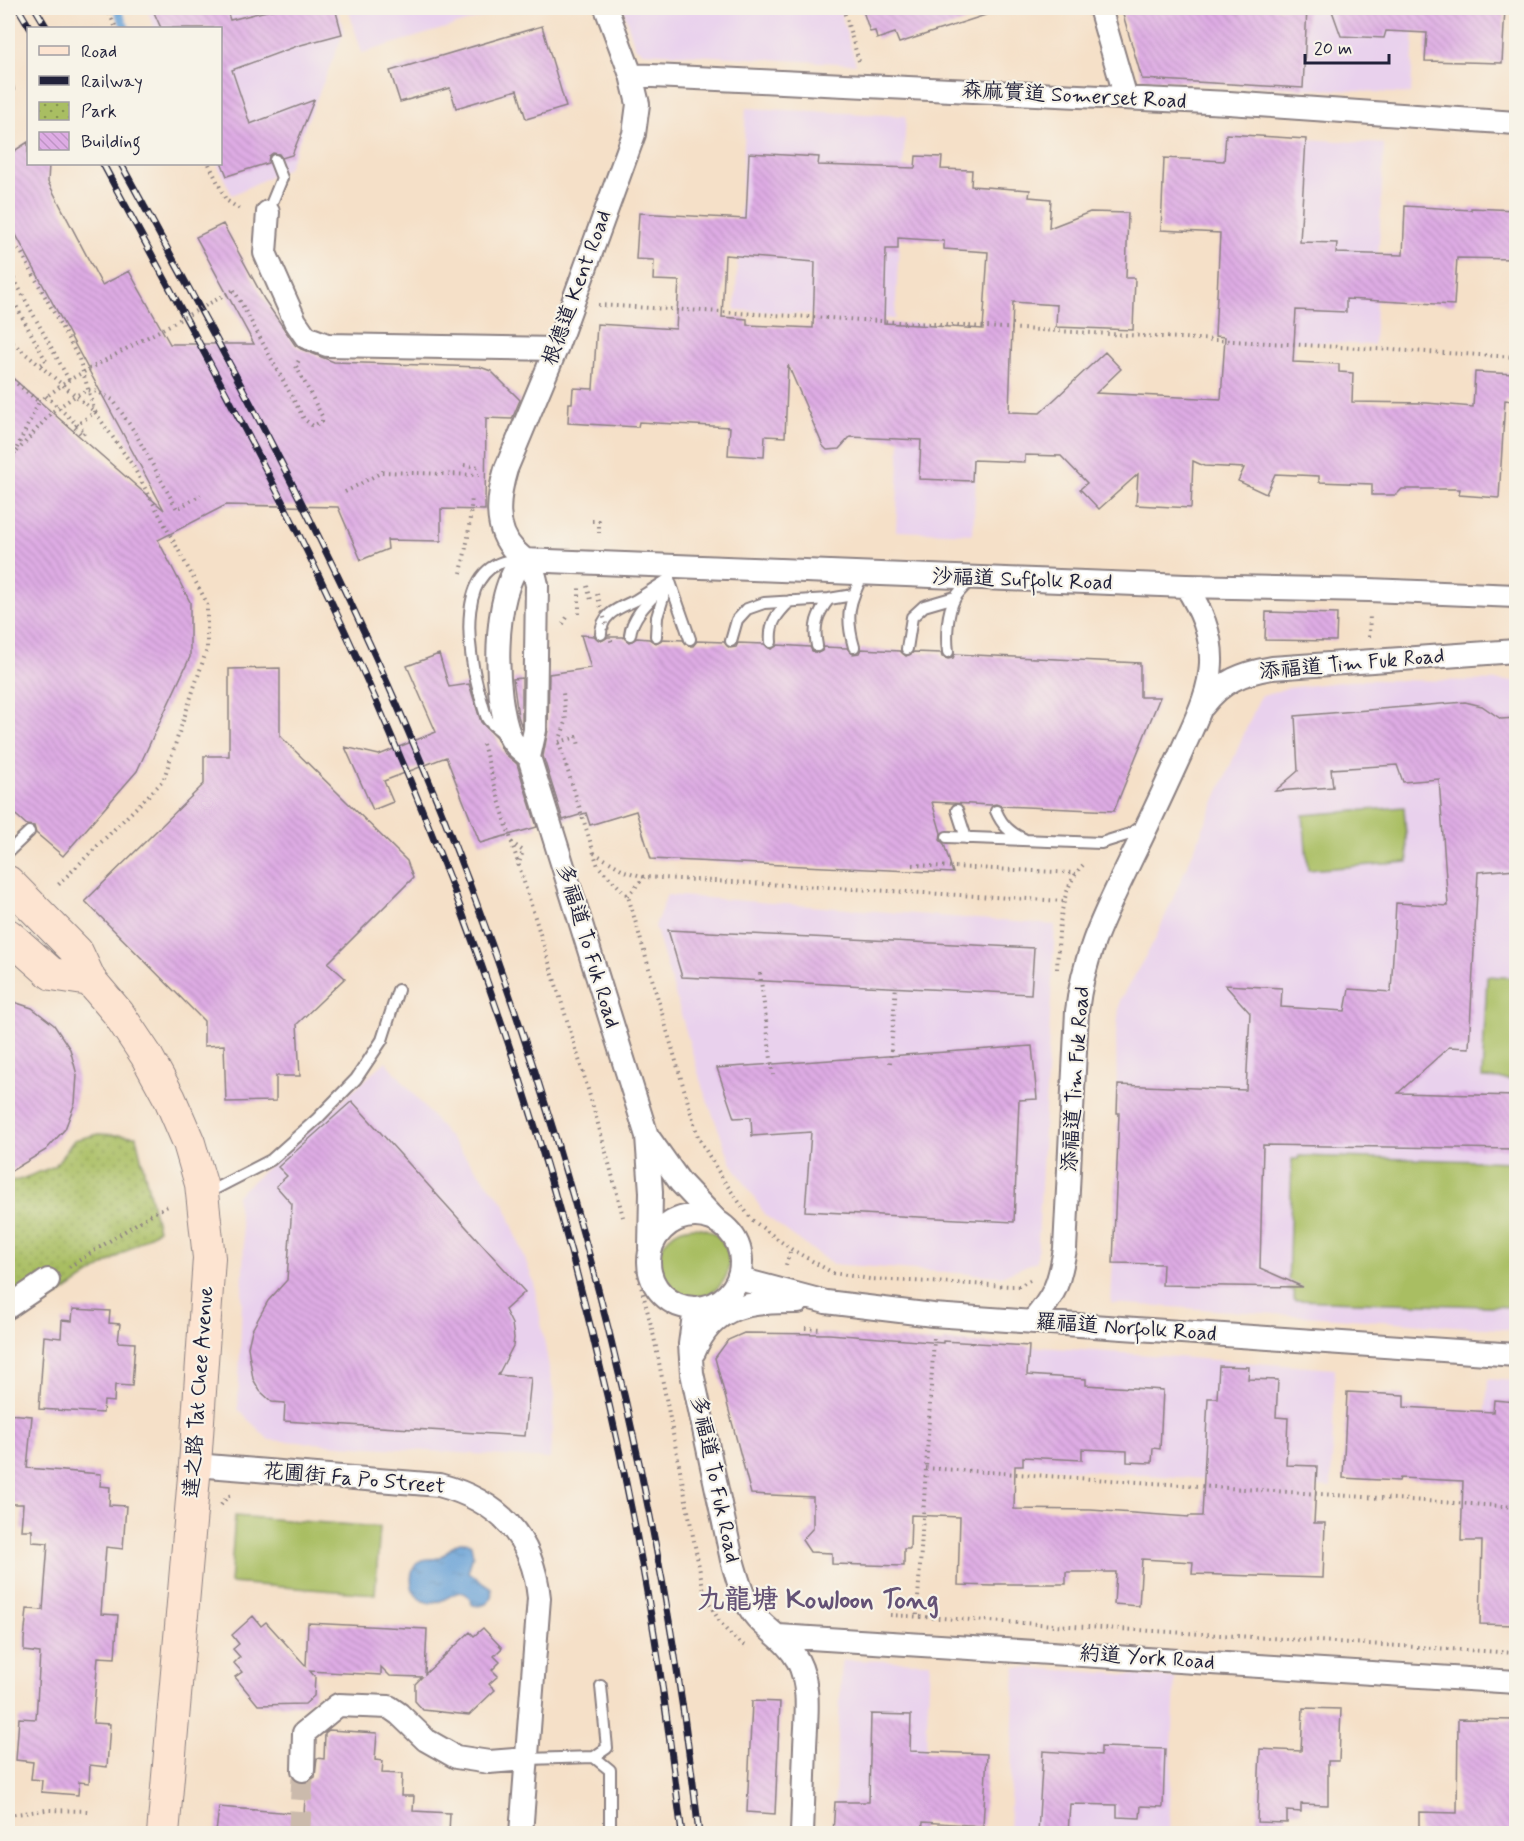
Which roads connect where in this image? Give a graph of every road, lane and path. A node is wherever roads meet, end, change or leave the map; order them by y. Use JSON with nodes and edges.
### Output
{"nodes":[{"id":1,"x":106,"y":8,"type":"edge"},
{"id":2,"x":606,"y":8,"type":"edge"},
{"id":3,"x":843,"y":8,"type":"edge"},
{"id":4,"x":1100,"y":8,"type":"edge"},
{"id":5,"x":116,"y":27,"type":"edge"},
{"id":6,"x":861,"y":68,"type":"dead end"},
{"id":7,"x":632,"y":75,"type":"junction"},
{"id":8,"x":1126,"y":98,"type":"junction"},
{"id":9,"x":1516,"y":123,"type":"edge"},
{"id":10,"x":275,"y":160,"type":"dead end"},
{"id":11,"x":208,"y":165,"type":"edge"},
{"id":12,"x":241,"y":210,"type":"dead end"},
{"id":13,"x":268,"y":212,"type":"joint"},
{"id":14,"x":8,"y":247,"type":"edge"},
{"id":15,"x":8,"y":268,"type":"edge"},
{"id":16,"x":8,"y":291,"type":"edge"},
{"id":17,"x":591,"y":304,"type":"dead end"},
{"id":18,"x":8,"y":339,"type":"edge"},
{"id":19,"x":556,"y":350,"type":"junction"},
{"id":20,"x":1516,"y":357,"type":"edge"},
{"id":21,"x":39,"y":366,"type":"junction"},
{"id":22,"x":296,"y":366,"type":"dead end"},
{"id":23,"x":8,"y":376,"type":"edge"},
{"id":24,"x":69,"y":380,"type":"junction"},
{"id":25,"x":88,"y":390,"type":"junction"},
{"id":26,"x":46,"y":396,"type":"junction"},
{"id":27,"x":75,"y":396,"type":"junction"},
{"id":28,"x":39,"y":402,"type":"junction"},
{"id":29,"x":95,"y":412,"type":"junction"},
{"id":30,"x":13,"y":456,"type":"junction"},
{"id":31,"x":8,"y":459,"type":"edge"},
{"id":32,"x":464,"y":465,"type":"dead end"},
{"id":33,"x":345,"y":492,"type":"dead end"},
{"id":34,"x":201,"y":495,"type":"dead end"},
{"id":35,"x":470,"y":504,"type":"dead end"},
{"id":36,"x":592,"y":521,"type":"dead end"},
{"id":37,"x":599,"y":533,"type":"dead end"},
{"id":38,"x":525,"y":560,"type":"junction"},
{"id":39,"x":669,"y":572,"type":"junction"},
{"id":40,"x":864,"y":573,"type":"junction"},
{"id":41,"x":579,"y":578,"type":"dead end"},
{"id":42,"x":972,"y":578,"type":"junction"},
{"id":43,"x":458,"y":582,"type":"dead end"},
{"id":44,"x":1185,"y":586,"type":"junction"},
{"id":45,"x":597,"y":594,"type":"dead end"},
{"id":46,"x":853,"y":595,"type":"junction"},
{"id":47,"x":1516,"y":596,"type":"edge"},
{"id":48,"x":955,"y":597,"type":"junction"},
{"id":49,"x":830,"y":599,"type":"junction"},
{"id":50,"x":790,"y":601,"type":"junction"},
{"id":51,"x":569,"y":614,"type":"dead end"},
{"id":52,"x":579,"y":614,"type":"dead end"},
{"id":53,"x":560,"y":632,"type":"dead end"},
{"id":54,"x":601,"y":634,"type":"dead end"},
{"id":55,"x":630,"y":635,"type":"dead end"},
{"id":56,"x":656,"y":636,"type":"dead end"},
{"id":57,"x":690,"y":639,"type":"dead end"},
{"id":58,"x":731,"y":641,"type":"dead end"},
{"id":59,"x":771,"y":642,"type":"dead end"},
{"id":60,"x":612,"y":644,"type":"dead end"},
{"id":61,"x":817,"y":646,"type":"dead end"},
{"id":62,"x":854,"y":646,"type":"dead end"},
{"id":63,"x":907,"y":649,"type":"dead end"},
{"id":64,"x":1516,"y":651,"type":"edge"},
{"id":65,"x":948,"y":652,"type":"dead end"},
{"id":66,"x":563,"y":690,"type":"dead end"},
{"id":67,"x":1201,"y":708,"type":"junction"},
{"id":68,"x":482,"y":739,"type":"dead end"},
{"id":69,"x":511,"y":740,"type":"junction"},
{"id":70,"x":559,"y":742,"type":"junction"},
{"id":71,"x":579,"y":746,"type":"dead end"},
{"id":72,"x":530,"y":757,"type":"junction"},
{"id":73,"x":1157,"y":808,"type":"junction"},
{"id":74,"x":957,"y":810,"type":"dead end"},
{"id":75,"x":996,"y":811,"type":"dead end"},
{"id":76,"x":29,"y":832,"type":"dead end"},
{"id":77,"x":947,"y":837,"type":"dead end"},
{"id":78,"x":966,"y":838,"type":"junction"},
{"id":79,"x":1030,"y":841,"type":"junction"},
{"id":80,"x":510,"y":842,"type":"junction"},
{"id":81,"x":8,"y":852,"type":"edge"},
{"id":82,"x":594,"y":853,"type":"junction"},
{"id":83,"x":913,"y":865,"type":"dead end"},
{"id":84,"x":1083,"y":865,"type":"dead end"},
{"id":85,"x":518,"y":867,"type":"junction"},
{"id":86,"x":1076,"y":873,"type":"junction"},
{"id":87,"x":644,"y":877,"type":"junction"},
{"id":88,"x":8,"y":882,"type":"edge"},
{"id":89,"x":56,"y":887,"type":"dead end"},
{"id":90,"x":628,"y":896,"type":"junction"},
{"id":91,"x":8,"y":935,"type":"edge"},
{"id":92,"x":760,"y":973,"type":"dead end"},
{"id":93,"x":90,"y":980,"type":"junction"},
{"id":94,"x":896,"y":985,"type":"dead end"},
{"id":95,"x":398,"y":990,"type":"dead end"},
{"id":96,"x":890,"y":1062,"type":"dead end"},
{"id":97,"x":773,"y":1075,"type":"dead end"},
{"id":98,"x":647,"y":1136,"type":"junction"},
{"id":99,"x":202,"y":1195,"type":"junction"},
{"id":100,"x":168,"y":1206,"type":"dead end"},
{"id":101,"x":716,"y":1220,"type":"junction"},
{"id":102,"x":626,"y":1225,"type":"dead end"},
{"id":103,"x":642,"y":1254,"type":"junction"},
{"id":104,"x":739,"y":1279,"type":"junction"},
{"id":105,"x":48,"y":1280,"type":"joint"},
{"id":106,"x":1002,"y":1286,"type":"dead end"},
{"id":107,"x":826,"y":1302,"type":"junction"},
{"id":108,"x":8,"y":1307,"type":"edge"},
{"id":109,"x":695,"y":1308,"type":"junction"},
{"id":110,"x":1032,"y":1322,"type":"junction"},
{"id":111,"x":793,"y":1327,"type":"dead end"},
{"id":112,"x":829,"y":1330,"type":"dead end"},
{"id":113,"x":923,"y":1336,"type":"dead end"},
{"id":114,"x":934,"y":1337,"type":"junction"},
{"id":115,"x":945,"y":1338,"type":"dead end"},
{"id":116,"x":1516,"y":1355,"type":"edge"},
{"id":117,"x":690,"y":1361,"type":"junction"},
{"id":118,"x":195,"y":1465,"type":"junction"},
{"id":119,"x":926,"y":1468,"type":"junction"},
{"id":120,"x":1516,"y":1507,"type":"edge"},
{"id":121,"x":883,"y":1615,"type":"dead end"},
{"id":122,"x":917,"y":1616,"type":"junction"},
{"id":123,"x":778,"y":1636,"type":"junction"},
{"id":124,"x":749,"y":1647,"type":"dead end"},
{"id":125,"x":1516,"y":1653,"type":"edge"},
{"id":126,"x":1516,"y":1682,"type":"edge"},
{"id":127,"x":601,"y":1686,"type":"dead end"},
{"id":128,"x":594,"y":1757,"type":"junction"},
{"id":129,"x":527,"y":1759,"type":"junction"},
{"id":130,"x":303,"y":1770,"type":"tunnel mouth"},
{"id":131,"x":90,"y":1811,"type":"dead end"},
{"id":132,"x":8,"y":1815,"type":"edge"},
{"id":133,"x":163,"y":1833,"type":"edge"},
{"id":134,"x":521,"y":1833,"type":"edge"},
{"id":135,"x":610,"y":1833,"type":"edge"},
{"id":136,"x":802,"y":1833,"type":"edge"}],
"edges":[{"from":1,"to":5,"type":"path"},
{"from":2,"to":7,"type":"street","name":"根德道 Kent Road"},
{"from":3,"to":6,"type":"path"},
{"from":4,"to":8,"type":"street"},
{"from":7,"to":8,"type":"street","name":"森麻實道 Somerset Road"},
{"from":7,"to":19,"type":"street","name":"根德道 Kent Road"},
{"from":8,"to":9,"type":"street","name":"森麻實道 Somerset Road"},
{"from":10,"to":13,"type":"lane"},
{"from":11,"to":12,"type":"path"},
{"from":13,"to":19,"type":"street"},
{"from":14,"to":25,"type":"path"},
{"from":15,"to":24,"type":"path"},
{"from":16,"to":21,"type":"path"},
{"from":17,"to":20,"type":"path"},
{"from":18,"to":21,"type":"path"},
{"from":19,"to":38,"type":"street","name":"根德道 Kent Road"},
{"from":21,"to":27,"type":"path"},
{"from":22,"to":24,"type":"path","bridge":true},
{"from":23,"to":28,"type":"path"},
{"from":24,"to":26,"type":"path","bridge":true},
{"from":25,"to":27,"type":"path"},
{"from":25,"to":29,"type":"path"},
{"from":25,"to":34,"type":"path"},
{"from":26,"to":28,"type":"path","bridge":true},
{"from":26,"to":29,"type":"path","bridge":true},
{"from":27,"to":29,"type":"path"},
{"from":27,"to":30,"type":"path"},
{"from":28,"to":30,"type":"path"},
{"from":29,"to":89,"type":"path"},
{"from":30,"to":31,"type":"path"},
{"from":32,"to":33,"type":"path"},
{"from":35,"to":43,"type":"path"},
{"from":36,"to":37,"type":"path"},
{"from":38,"to":39,"type":"street","name":"沙福道 Suffolk Road"},
{"from":38,"to":69,"type":"street"},
{"from":38,"to":69,"type":"lane"},
{"from":38,"to":72,"type":"street","name":"多福道 To Fuk Road"},
{"from":39,"to":40,"type":"street","name":"沙福道 Suffolk Road"},
{"from":39,"to":54,"type":"lane"},
{"from":39,"to":55,"type":"lane"},
{"from":39,"to":56,"type":"lane"},
{"from":39,"to":57,"type":"lane"},
{"from":40,"to":42,"type":"street","name":"沙福道 Suffolk Road"},
{"from":40,"to":46,"type":"lane"},
{"from":41,"to":52,"type":"path"},
{"from":42,"to":44,"type":"street","name":"沙福道 Suffolk Road"},
{"from":42,"to":48,"type":"lane"},
{"from":44,"to":47,"type":"street","name":"沙福道 Suffolk Road"},
{"from":44,"to":67,"type":"street","name":"添福道 Tim Fuk Road"},
{"from":45,"to":60,"type":"path","bridge":true},
{"from":46,"to":49,"type":"lane"},
{"from":46,"to":62,"type":"lane"},
{"from":48,"to":63,"type":"lane"},
{"from":48,"to":65,"type":"lane"},
{"from":49,"to":50,"type":"lane"},
{"from":49,"to":61,"type":"lane"},
{"from":50,"to":58,"type":"lane"},
{"from":50,"to":59,"type":"lane"},
{"from":51,"to":53,"type":"path"},
{"from":64,"to":67,"type":"street","name":"添福道 Tim Fuk Road"},
{"from":66,"to":70,"type":"path"},
{"from":67,"to":73,"type":"street","name":"添福道 Tim Fuk Road"},
{"from":68,"to":80,"type":"path"},
{"from":69,"to":72,"type":"street"},
{"from":70,"to":71,"type":"path"},
{"from":70,"to":82,"type":"path"},
{"from":72,"to":98,"type":"street","name":"多福道 To Fuk Road"},
{"from":73,"to":79,"type":"lane"},
{"from":73,"to":110,"type":"street","name":"添福道 Tim Fuk Road"},
{"from":74,"to":78,"type":"lane"},
{"from":75,"to":79,"type":"lane"},
{"from":76,"to":81,"type":"lane"},
{"from":77,"to":78,"type":"lane"},
{"from":78,"to":79,"type":"lane"},
{"from":80,"to":85,"type":"path"},
{"from":80,"to":85,"type":"path"},
{"from":82,"to":87,"type":"path"},
{"from":82,"to":90,"type":"path"},
{"from":83,"to":86,"type":"path"},
{"from":84,"to":86,"type":"path"},
{"from":85,"to":102,"type":"path"},
{"from":86,"to":87,"type":"path"},
{"from":87,"to":90,"type":"path"},
{"from":88,"to":93,"type":"main road","name":"達之路 Tat Chee Avenue"},
{"from":90,"to":106,"type":"path"},
{"from":91,"to":93,"type":"main road"},
{"from":92,"to":97,"type":"path"},
{"from":93,"to":99,"type":"main road","name":"達之路 Tat Chee Avenue"},
{"from":94,"to":96,"type":"path"},
{"from":95,"to":99,"type":"lane"},
{"from":98,"to":101,"type":"street","name":"多福道 To Fuk Road"},
{"from":98,"to":103,"type":"street","name":"多福道 To Fuk Road"},
{"from":99,"to":118,"type":"main road","name":"達之路 Tat Chee Avenue"},
{"from":100,"to":105,"type":"path"},
{"from":101,"to":103,"type":"street"},
{"from":101,"to":104,"type":"street","name":"多福道 To Fuk Road"},
{"from":103,"to":109,"type":"street","name":"多福道 To Fuk Road"},
{"from":103,"to":124,"type":"path"},
{"from":104,"to":107,"type":"street","name":"羅福道 Norfolk Road"},
{"from":104,"to":109,"type":"street"},
{"from":105,"to":108,"type":"street"},
{"from":107,"to":110,"type":"street","name":"羅福道 Norfolk Road"},
{"from":107,"to":117,"type":"street"},
{"from":109,"to":117,"type":"street","name":"多福道 To Fuk Road"},
{"from":110,"to":116,"type":"street","name":"羅福道 Norfolk Road"},
{"from":111,"to":112,"type":"path"},
{"from":113,"to":114,"type":"path"},
{"from":114,"to":115,"type":"path"},
{"from":114,"to":119,"type":"path"},
{"from":117,"to":123,"type":"street","name":"多福道 To Fuk Road"},
{"from":118,"to":129,"type":"street","name":"花圃街 Fa Po Street"},
{"from":118,"to":133,"type":"main road","name":"達之路 Tat Chee Avenue"},
{"from":119,"to":120,"type":"path"},
{"from":119,"to":122,"type":"path"},
{"from":121,"to":122,"type":"path"},
{"from":122,"to":125,"type":"path"},
{"from":123,"to":126,"type":"street","name":"約道 York Road"},
{"from":123,"to":136,"type":"street","name":"多福道 To Fuk Road"},
{"from":127,"to":128,"type":"lane"},
{"from":128,"to":129,"type":"lane"},
{"from":128,"to":135,"type":"lane"},
{"from":129,"to":130,"type":"street"},
{"from":129,"to":134,"type":"street","name":"花圃街 Fa Po Street"},
{"from":131,"to":132,"type":"path"}]}
